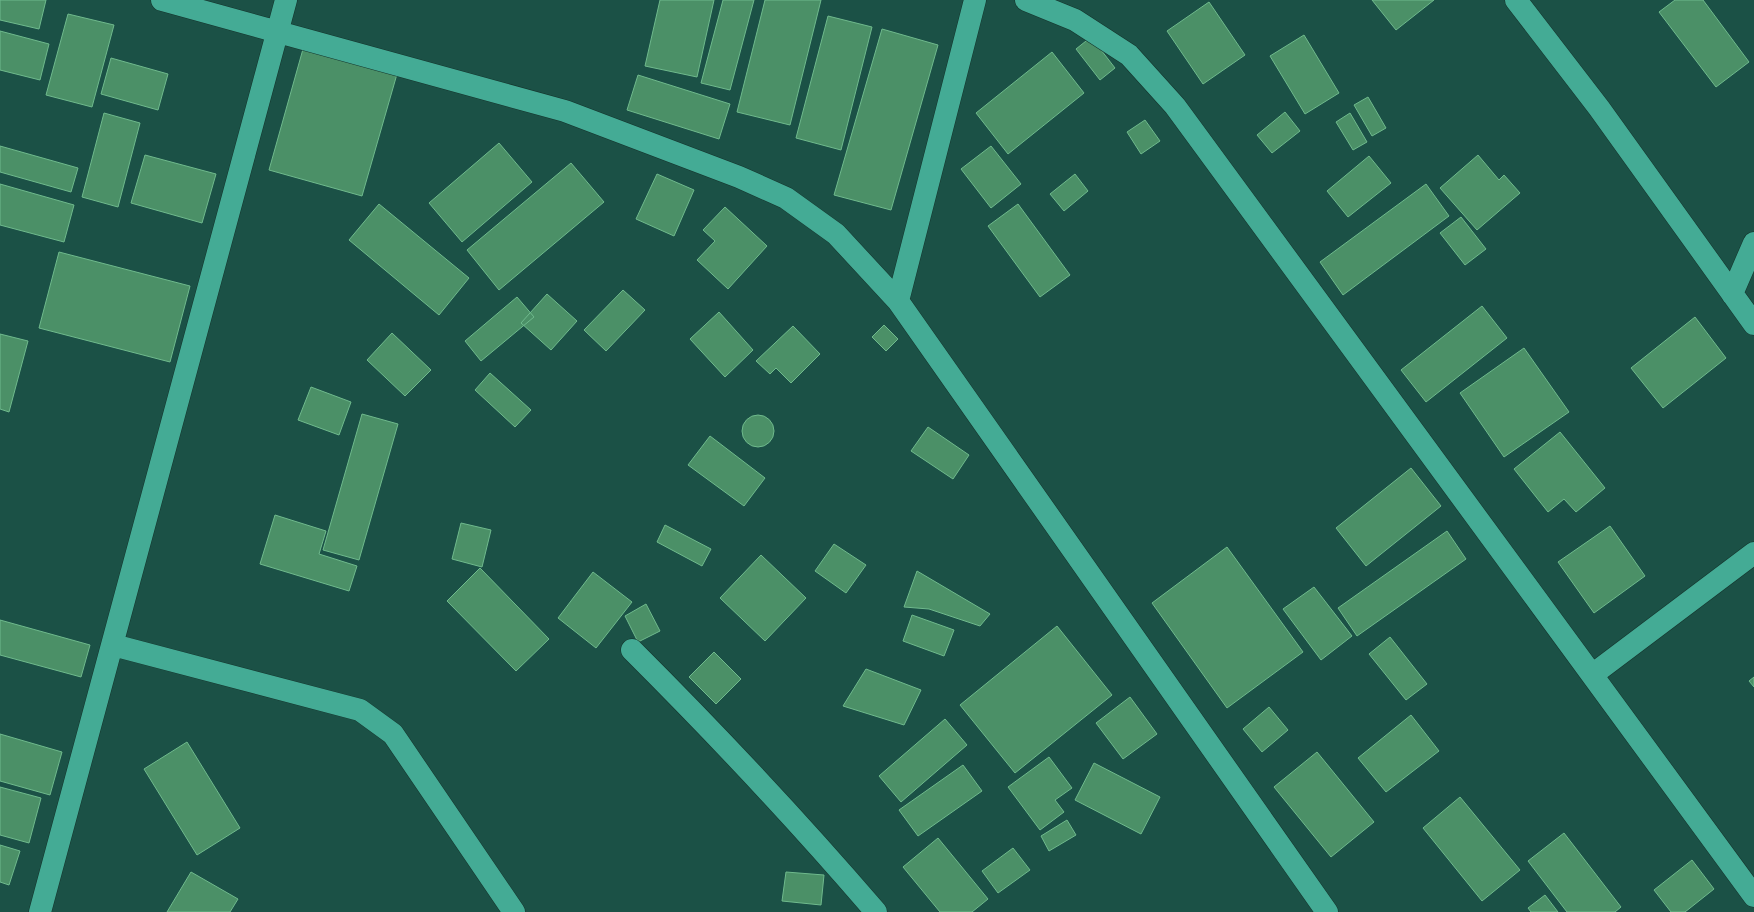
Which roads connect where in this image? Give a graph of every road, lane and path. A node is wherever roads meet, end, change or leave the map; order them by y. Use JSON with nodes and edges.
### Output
{"nodes":[{"id":1,"x":162,"y":0,"type":"edge"},
{"id":2,"x":286,"y":0,"type":"edge"},
{"id":3,"x":975,"y":0,"type":"edge"},
{"id":4,"x":1026,"y":0,"type":"edge"},
{"id":5,"x":1516,"y":0,"type":"edge"},
{"id":6,"x":277,"y":32,"type":"junction"},
{"id":7,"x":1754,"y":243,"type":"edge"},
{"id":8,"x":1732,"y":294,"type":"junction"},
{"id":9,"x":898,"y":301,"type":"junction"},
{"id":10,"x":1754,"y":324,"type":"edge"},
{"id":11,"x":1754,"y":553,"type":"edge"},
{"id":12,"x":113,"y":645,"type":"junction"},
{"id":13,"x":632,"y":650,"type":"dead end"},
{"id":14,"x":1592,"y":675,"type":"junction"},
{"id":15,"x":1754,"y":896,"type":"edge"},
{"id":16,"x":40,"y":912,"type":"edge"},
{"id":17,"x":514,"y":912,"type":"edge"},
{"id":18,"x":876,"y":912,"type":"edge"},
{"id":19,"x":1327,"y":912,"type":"edge"}],
"edges":[{"from":1,"to":6,"type":"street"},
{"from":2,"to":6,"type":"street"},
{"from":3,"to":9,"type":"street"},
{"from":4,"to":14,"type":"street"},
{"from":5,"to":8,"type":"street"},
{"from":6,"to":9,"type":"street"},
{"from":6,"to":12,"type":"street"},
{"from":7,"to":8,"type":"street"},
{"from":8,"to":10,"type":"street"},
{"from":9,"to":19,"type":"street"},
{"from":11,"to":14,"type":"street"},
{"from":12,"to":16,"type":"street"},
{"from":12,"to":17,"type":"street"},
{"from":13,"to":18,"type":"street"},
{"from":14,"to":15,"type":"street"}]}
